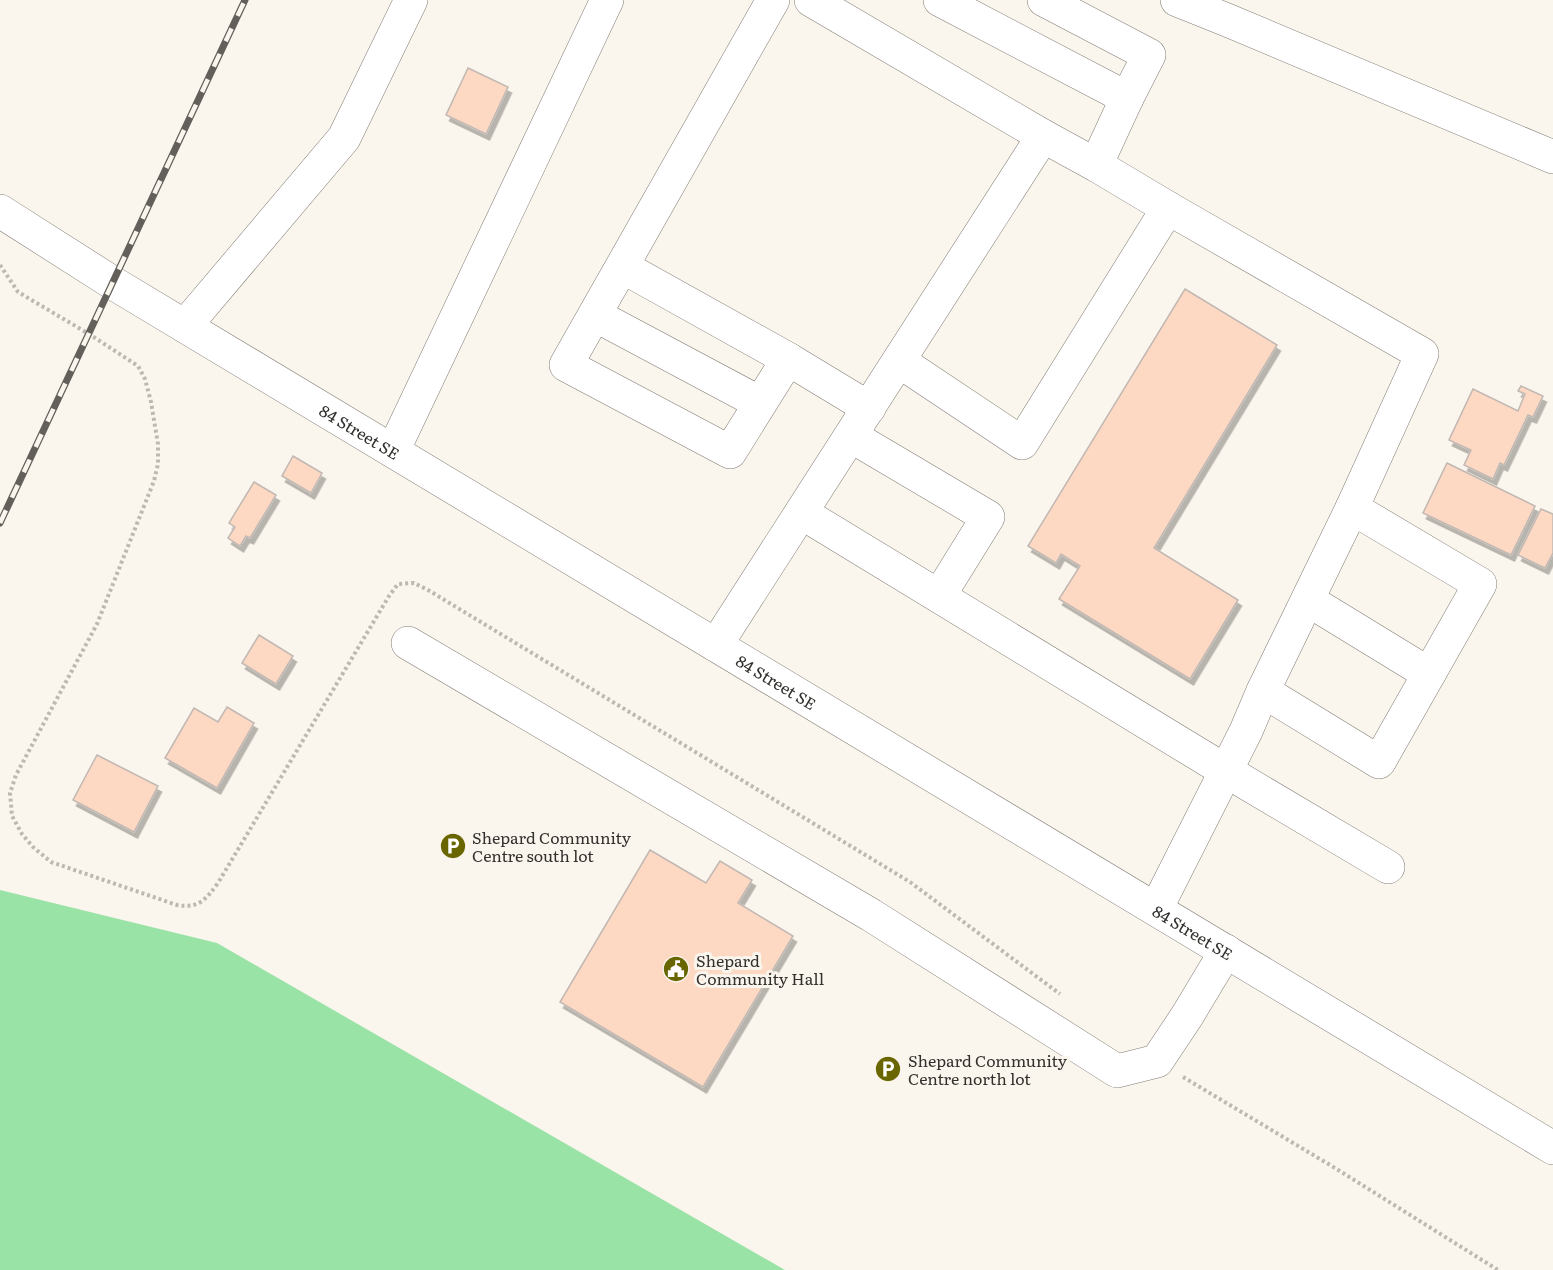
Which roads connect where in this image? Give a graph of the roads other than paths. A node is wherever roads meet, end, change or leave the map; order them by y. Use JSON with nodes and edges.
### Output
{"nodes":[{"id":1,"x":411,"y":0,"type":"edge"},
{"id":2,"x":607,"y":0,"type":"edge"},
{"id":3,"x":772,"y":0,"type":"edge"},
{"id":4,"x":811,"y":0,"type":"edge"},
{"id":5,"x":940,"y":0,"type":"edge"},
{"id":6,"x":1044,"y":0,"type":"edge"},
{"id":7,"x":1177,"y":0,"type":"edge"},
{"id":8,"x":1127,"y":98,"type":"junction"},
{"id":9,"x":1043,"y":136,"type":"junction"},
{"id":10,"x":1553,"y":157,"type":"edge"},
{"id":11,"x":1096,"y":165,"type":"junction"},
{"id":12,"x":1168,"y":208,"type":"junction"},
{"id":13,"x":0,"y":211,"type":"edge"},
{"id":14,"x":623,"y":267,"type":"junction"},
{"id":15,"x":595,"y":315,"type":"junction"},
{"id":16,"x":185,"y":326,"type":"junction"},
{"id":17,"x":788,"y":359,"type":"junction"},
{"id":18,"x":899,"y":361,"type":"junction"},
{"id":19,"x":760,"y":404,"type":"junction"},
{"id":20,"x":869,"y":408,"type":"junction"},
{"id":21,"x":851,"y":436,"type":"junction"},
{"id":22,"x":393,"y":451,"type":"junction"},
{"id":23,"x":1352,"y":508,"type":"junction"},
{"id":24,"x":802,"y":513,"type":"junction"},
{"id":25,"x":939,"y":596,"type":"junction"},
{"id":26,"x":1308,"y":600,"type":"junction"},
{"id":27,"x":408,"y":643,"type":"dead end"},
{"id":28,"x":717,"y":645,"type":"junction"},
{"id":29,"x":1429,"y":674,"type":"junction"},
{"id":30,"x":1263,"y":691,"type":"junction"},
{"id":31,"x":1226,"y":771,"type":"junction"},
{"id":32,"x":1388,"y":867,"type":"dead end"},
{"id":33,"x":1156,"y":909,"type":"junction"},
{"id":34,"x":1226,"y":951,"type":"junction"},
{"id":35,"x":1553,"y":1148,"type":"edge"}],
"edges":[{"from":1,"to":16,"type":"street"},
{"from":2,"to":22,"type":"street"},
{"from":3,"to":14,"type":"street"},
{"from":4,"to":9,"type":"street"},
{"from":5,"to":8,"type":"street"},
{"from":6,"to":8,"type":"street"},
{"from":7,"to":10,"type":"street"},
{"from":8,"to":11,"type":"street"},
{"from":9,"to":11,"type":"street"},
{"from":9,"to":18,"type":"street"},
{"from":11,"to":12,"type":"street"},
{"from":12,"to":18,"type":"street"},
{"from":12,"to":23,"type":"street"},
{"from":13,"to":16,"type":"street","name":"84 Street SE"},
{"from":14,"to":15,"type":"street"},
{"from":14,"to":17,"type":"street"},
{"from":15,"to":19,"type":"street"},
{"from":15,"to":19,"type":"street"},
{"from":16,"to":22,"type":"street","name":"84 Street SE"},
{"from":17,"to":19,"type":"street"},
{"from":17,"to":20,"type":"street"},
{"from":18,"to":20,"type":"street"},
{"from":20,"to":21,"type":"street"},
{"from":21,"to":24,"type":"street"},
{"from":21,"to":25,"type":"street"},
{"from":22,"to":28,"type":"street","name":"84 Street SE"},
{"from":23,"to":26,"type":"street"},
{"from":23,"to":29,"type":"street"},
{"from":24,"to":25,"type":"street"},
{"from":24,"to":28,"type":"street"},
{"from":25,"to":31,"type":"street"},
{"from":26,"to":29,"type":"street"},
{"from":26,"to":30,"type":"street"},
{"from":27,"to":34,"type":"street"},
{"from":28,"to":33,"type":"street","name":"84 Street SE"},
{"from":29,"to":30,"type":"street"},
{"from":30,"to":31,"type":"street"},
{"from":31,"to":32,"type":"street"},
{"from":31,"to":33,"type":"street"},
{"from":33,"to":34,"type":"street","name":"84 Street SE"},
{"from":34,"to":35,"type":"street","name":"84 Street SE"}]}
